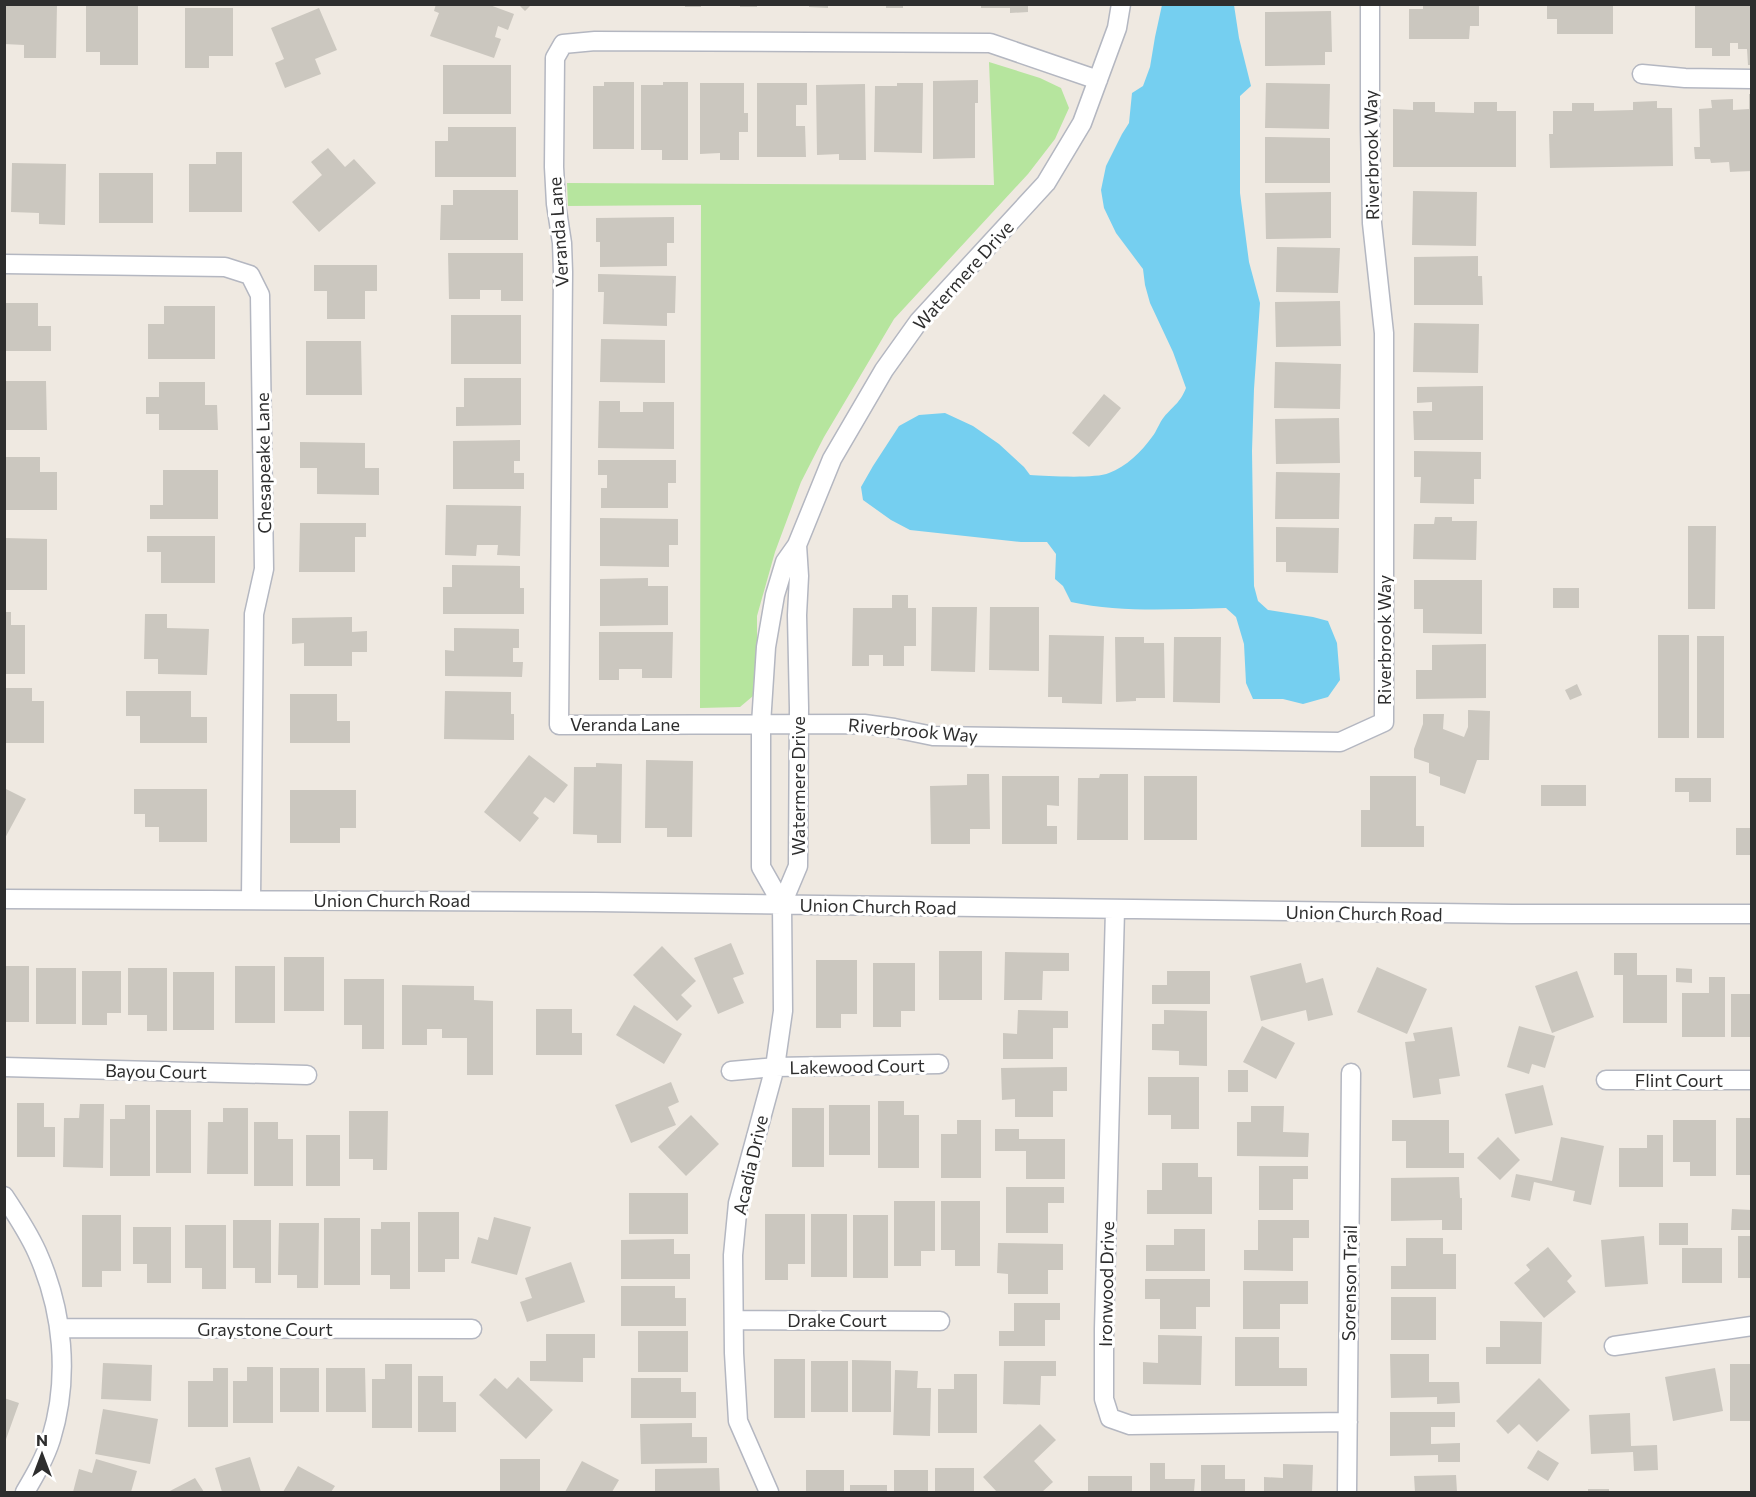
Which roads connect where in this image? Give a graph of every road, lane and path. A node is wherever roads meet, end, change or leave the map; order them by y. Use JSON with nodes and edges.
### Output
{"nodes":[{"id":1,"x":1121,"y":4,"type":"edge"},
{"id":2,"x":1370,"y":4,"type":"edge"},
{"id":3,"x":1642,"y":74,"type":"dead end"},
{"id":4,"x":1752,"y":79,"type":"edge"},
{"id":5,"x":1098,"y":80,"type":"junction"},
{"id":6,"x":4,"y":264,"type":"edge"},
{"id":7,"x":797,"y":544,"type":"junction"},
{"id":8,"x":761,"y":724,"type":"junction"},
{"id":9,"x":798,"y":724,"type":"junction"},
{"id":10,"x":4,"y":899,"type":"edge"},
{"id":11,"x":251,"y":899,"type":"junction"},
{"id":12,"x":782,"y":904,"type":"junction"},
{"id":13,"x":1114,"y":910,"type":"junction"},
{"id":14,"x":1752,"y":914,"type":"edge"},
{"id":15,"x":939,"y":1064,"type":"dead end"},
{"id":16,"x":4,"y":1067,"type":"edge"},
{"id":17,"x":775,"y":1067,"type":"junction"},
{"id":18,"x":730,"y":1071,"type":"dead end"},
{"id":19,"x":1351,"y":1073,"type":"dead end"},
{"id":20,"x":307,"y":1075,"type":"dead end"},
{"id":21,"x":1606,"y":1080,"type":"dead end"},
{"id":22,"x":1752,"y":1080,"type":"edge"},
{"id":23,"x":4,"y":1196,"type":"edge"},
{"id":24,"x":734,"y":1320,"type":"junction"},
{"id":25,"x":940,"y":1321,"type":"dead end"},
{"id":26,"x":1752,"y":1326,"type":"edge"},
{"id":27,"x":59,"y":1328,"type":"junction"},
{"id":28,"x":472,"y":1329,"type":"dead end"},
{"id":29,"x":1614,"y":1346,"type":"dead end"},
{"id":30,"x":1348,"y":1422,"type":"junction"},
{"id":31,"x":25,"y":1492,"type":"edge"},
{"id":32,"x":769,"y":1492,"type":"edge"},
{"id":33,"x":1347,"y":1492,"type":"edge"}],
"edges":[{"from":1,"to":5,"type":"street","name":"Watermere Drive"},
{"from":2,"to":9,"type":"street","name":"Riverbrook Way"},
{"from":3,"to":4,"type":"street"},
{"from":5,"to":7,"type":"street","name":"Watermere Drive"},
{"from":5,"to":8,"type":"street","name":"Veranda Lane"},
{"from":6,"to":11,"type":"street","name":"Chesapeake Lane"},
{"from":7,"to":8,"type":"street","name":"Watermere Drive"},
{"from":7,"to":9,"type":"street","name":"Watermere Drive"},
{"from":8,"to":9,"type":"street","name":"Veranda Lane"},
{"from":8,"to":12,"type":"street","name":"Watermere Drive"},
{"from":9,"to":12,"type":"street","name":"Watermere Drive"},
{"from":10,"to":11,"type":"street","name":"Union Church Road"},
{"from":11,"to":12,"type":"street","name":"Union Church Road"},
{"from":12,"to":13,"type":"street","name":"Union Church Road"},
{"from":12,"to":17,"type":"street","name":"Acadia Drive"},
{"from":13,"to":14,"type":"street","name":"Union Church Road"},
{"from":13,"to":30,"type":"street","name":"Ironwood Drive"},
{"from":15,"to":17,"type":"street","name":"Lakewood Court"},
{"from":16,"to":20,"type":"street","name":"Bayou Court"},
{"from":17,"to":18,"type":"street","name":"Lakewood Court"},
{"from":17,"to":24,"type":"street","name":"Acadia Drive"},
{"from":19,"to":30,"type":"street","name":"Sorenson Trail"},
{"from":21,"to":22,"type":"street","name":"Flint Court"},
{"from":23,"to":27,"type":"street"},
{"from":24,"to":25,"type":"street","name":"Drake Court"},
{"from":24,"to":32,"type":"street","name":"Acadia Drive"},
{"from":26,"to":29,"type":"street"},
{"from":27,"to":28,"type":"street","name":"Graystone Court"},
{"from":27,"to":31,"type":"street"},
{"from":30,"to":33,"type":"street","name":"Sorenson Trail"}]}
